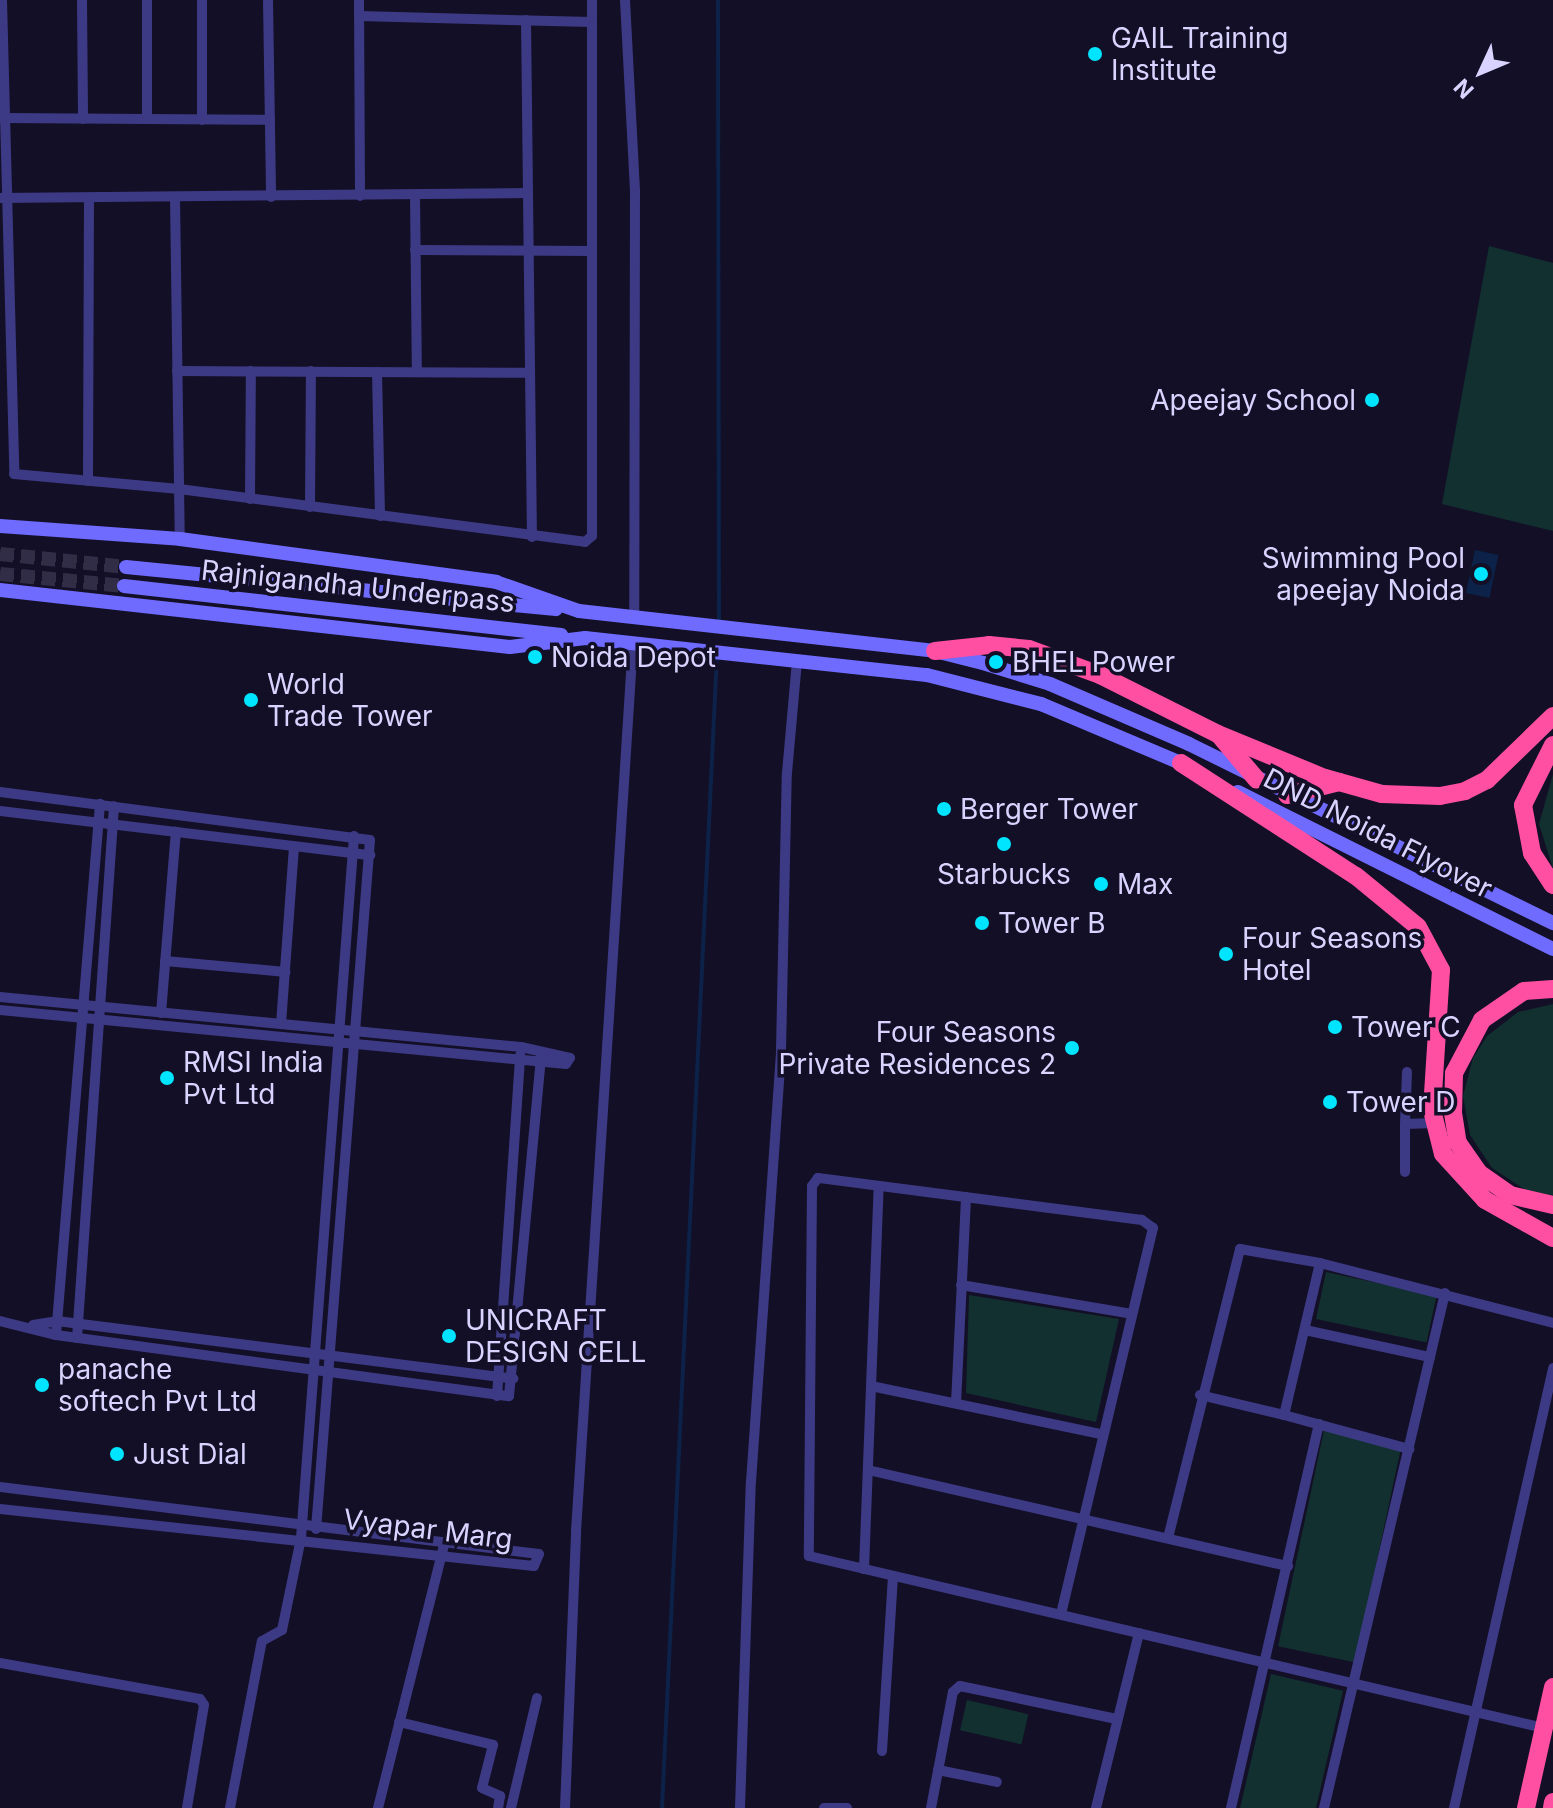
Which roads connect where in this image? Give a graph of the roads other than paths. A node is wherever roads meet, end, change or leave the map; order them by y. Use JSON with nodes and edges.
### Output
{"nodes":[{"id":1,"x":2,"y":0,"type":"edge"},
{"id":2,"x":82,"y":0,"type":"edge"},
{"id":3,"x":147,"y":0,"type":"edge"},
{"id":4,"x":202,"y":0,"type":"edge"},
{"id":5,"x":268,"y":0,"type":"edge"},
{"id":6,"x":359,"y":0,"type":"edge"},
{"id":7,"x":592,"y":0,"type":"edge"},
{"id":8,"x":625,"y":0,"type":"edge"},
{"id":9,"x":359,"y":16,"type":"junction"},
{"id":10,"x":526,"y":20,"type":"junction"},
{"id":11,"x":592,"y":22,"type":"junction"},
{"id":12,"x":3,"y":118,"type":"junction"},
{"id":13,"x":83,"y":119,"type":"junction"},
{"id":14,"x":147,"y":119,"type":"junction"},
{"id":15,"x":202,"y":120,"type":"junction"},
{"id":16,"x":270,"y":120,"type":"junction"},
{"id":17,"x":528,"y":193,"type":"junction"},
{"id":18,"x":415,"y":195,"type":"junction"},
{"id":19,"x":360,"y":196,"type":"junction"},
{"id":20,"x":175,"y":197,"type":"junction"},
{"id":21,"x":271,"y":197,"type":"junction"},
{"id":22,"x":2,"y":198,"type":"edge"},
{"id":23,"x":89,"y":198,"type":"junction"},
{"id":24,"x":415,"y":250,"type":"junction"},
{"id":25,"x":529,"y":250,"type":"junction"},
{"id":26,"x":592,"y":251,"type":"junction"},
{"id":27,"x":177,"y":371,"type":"junction"},
{"id":28,"x":251,"y":371,"type":"junction"},
{"id":29,"x":311,"y":371,"type":"junction"},
{"id":30,"x":377,"y":372,"type":"junction"},
{"id":31,"x":417,"y":372,"type":"junction"},
{"id":32,"x":530,"y":373,"type":"junction"},
{"id":33,"x":88,"y":481,"type":"junction"},
{"id":34,"x":179,"y":489,"type":"junction"},
{"id":35,"x":250,"y":499,"type":"junction"},
{"id":36,"x":310,"y":507,"type":"junction"},
{"id":37,"x":380,"y":516,"type":"junction"},
{"id":38,"x":0,"y":526,"type":"edge"},
{"id":39,"x":532,"y":537,"type":"junction"},
{"id":40,"x":180,"y":539,"type":"junction"},
{"id":41,"x":126,"y":567,"type":"tunnel mouth"},
{"id":42,"x":124,"y":586,"type":"tunnel mouth"},
{"id":43,"x":0,"y":590,"type":"edge"},
{"id":44,"x":579,"y":611,"type":"junction"},
{"id":45,"x":641,"y":618,"type":"junction"},
{"id":46,"x":585,"y":638,"type":"junction"},
{"id":47,"x":640,"y":643,"type":"junction"},
{"id":48,"x":935,"y":651,"type":"junction"},
{"id":49,"x":790,"y":660,"type":"junction"},
{"id":50,"x":1553,"y":716,"type":"edge"},
{"id":51,"x":1218,"y":734,"type":"junction"},
{"id":52,"x":1553,"y":745,"type":"edge"},
{"id":53,"x":1181,"y":763,"type":"junction"},
{"id":54,"x":1257,"y":780,"type":"junction"},
{"id":55,"x":1339,"y":782,"type":"junction"},
{"id":56,"x":0,"y":792,"type":"edge"},
{"id":57,"x":1287,"y":795,"type":"junction"},
{"id":58,"x":100,"y":804,"type":"junction"},
{"id":59,"x":114,"y":806,"type":"junction"},
{"id":60,"x":0,"y":811,"type":"edge"},
{"id":61,"x":98,"y":823,"type":"junction"},
{"id":62,"x":113,"y":825,"type":"junction"},
{"id":63,"x":176,"y":832,"type":"junction"},
{"id":64,"x":354,"y":836,"type":"junction"},
{"id":65,"x":294,"y":846,"type":"junction"},
{"id":66,"x":352,"y":853,"type":"junction"},
{"id":67,"x":370,"y":855,"type":"junction"},
{"id":68,"x":1553,"y":885,"type":"edge"},
{"id":69,"x":1553,"y":923,"type":"edge"},
{"id":70,"x":1553,"y":949,"type":"edge"},
{"id":71,"x":165,"y":961,"type":"junction"},
{"id":72,"x":285,"y":972,"type":"junction"},
{"id":73,"x":1553,"y":989,"type":"edge"},
{"id":74,"x":0,"y":997,"type":"edge"},
{"id":75,"x":83,"y":1005,"type":"junction"},
{"id":76,"x":100,"y":1007,"type":"junction"},
{"id":77,"x":0,"y":1010,"type":"edge"},
{"id":78,"x":161,"y":1013,"type":"junction"},
{"id":79,"x":82,"y":1018,"type":"junction"},
{"id":80,"x":99,"y":1019,"type":"junction"},
{"id":81,"x":281,"y":1024,"type":"junction"},
{"id":82,"x":339,"y":1030,"type":"junction"},
{"id":83,"x":356,"y":1032,"type":"junction"},
{"id":84,"x":338,"y":1042,"type":"junction"},
{"id":85,"x":355,"y":1044,"type":"junction"},
{"id":86,"x":521,"y":1047,"type":"junction"},
{"id":87,"x":541,"y":1049,"type":"junction"},
{"id":88,"x":519,"y":1060,"type":"junction"},
{"id":89,"x":541,"y":1062,"type":"junction"},
{"id":90,"x":1407,"y":1072,"type":"dead end"},
{"id":91,"x":1435,"y":1123,"type":"junction"},
{"id":92,"x":1405,"y":1124,"type":"junction"},
{"id":93,"x":72,"y":1138,"type":"junction"},
{"id":94,"x":91,"y":1139,"type":"junction"},
{"id":95,"x":1405,"y":1172,"type":"dead end"},
{"id":96,"x":879,"y":1186,"type":"junction"},
{"id":97,"x":966,"y":1197,"type":"junction"},
{"id":98,"x":1553,"y":1205,"type":"edge"},
{"id":99,"x":1553,"y":1238,"type":"edge"},
{"id":100,"x":63,"y":1247,"type":"junction"},
{"id":101,"x":83,"y":1248,"type":"junction"},
{"id":102,"x":1320,"y":1263,"type":"junction"},
{"id":103,"x":961,"y":1285,"type":"junction"},
{"id":104,"x":1445,"y":1293,"type":"junction"},
{"id":105,"x":1132,"y":1314,"type":"junction"},
{"id":106,"x":0,"y":1321,"type":"edge"},
{"id":107,"x":57,"y":1321,"type":"junction"},
{"id":108,"x":78,"y":1323,"type":"junction"},
{"id":109,"x":1553,"y":1323,"type":"edge"},
{"id":110,"x":31,"y":1325,"type":"junction"},
{"id":111,"x":1305,"y":1330,"type":"junction"},
{"id":112,"x":56,"y":1335,"type":"junction"},
{"id":113,"x":77,"y":1338,"type":"junction"},
{"id":114,"x":314,"y":1354,"type":"junction"},
{"id":115,"x":330,"y":1356,"type":"junction"},
{"id":116,"x":1430,"y":1357,"type":"junction"},
{"id":117,"x":1553,"y":1368,"type":"edge"},
{"id":118,"x":313,"y":1370,"type":"junction"},
{"id":119,"x":328,"y":1372,"type":"junction"},
{"id":120,"x":499,"y":1377,"type":"junction"},
{"id":121,"x":513,"y":1379,"type":"junction"},
{"id":122,"x":871,"y":1386,"type":"junction"},
{"id":123,"x":1200,"y":1395,"type":"junction"},
{"id":124,"x":497,"y":1396,"type":"junction"},
{"id":125,"x":956,"y":1403,"type":"junction"},
{"id":126,"x":1284,"y":1415,"type":"junction"},
{"id":127,"x":1319,"y":1424,"type":"junction"},
{"id":128,"x":1101,"y":1434,"type":"junction"},
{"id":129,"x":1409,"y":1449,"type":"junction"},
{"id":130,"x":868,"y":1470,"type":"junction"},
{"id":131,"x":0,"y":1487,"type":"edge"},
{"id":132,"x":0,"y":1509,"type":"edge"},
{"id":133,"x":1082,"y":1518,"type":"junction"},
{"id":134,"x":301,"y":1524,"type":"junction"},
{"id":135,"x":316,"y":1525,"type":"junction"},
{"id":136,"x":301,"y":1538,"type":"junction"},
{"id":137,"x":1168,"y":1538,"type":"junction"},
{"id":138,"x":315,"y":1540,"type":"junction"},
{"id":139,"x":445,"y":1541,"type":"junction"},
{"id":140,"x":441,"y":1556,"type":"junction"},
{"id":141,"x":1288,"y":1566,"type":"junction"},
{"id":142,"x":864,"y":1569,"type":"junction"},
{"id":143,"x":893,"y":1576,"type":"junction"},
{"id":144,"x":1061,"y":1614,"type":"junction"},
{"id":145,"x":1139,"y":1633,"type":"junction"},
{"id":146,"x":0,"y":1663,"type":"edge"},
{"id":147,"x":1266,"y":1663,"type":"junction"},
{"id":148,"x":1354,"y":1683,"type":"junction"},
{"id":149,"x":1553,"y":1687,"type":"edge"},
{"id":150,"x":537,"y":1698,"type":"dead end"},
{"id":151,"x":1476,"y":1712,"type":"junction"},
{"id":152,"x":1117,"y":1719,"type":"junction"},
{"id":153,"x":399,"y":1722,"type":"junction"},
{"id":154,"x":1544,"y":1728,"type":"junction"},
{"id":155,"x":882,"y":1751,"type":"dead end"},
{"id":156,"x":938,"y":1770,"type":"junction"},
{"id":157,"x":997,"y":1782,"type":"dead end"},
{"id":158,"x":187,"y":1808,"type":"edge"},
{"id":159,"x":230,"y":1808,"type":"edge"},
{"id":160,"x":378,"y":1808,"type":"edge"},
{"id":161,"x":498,"y":1808,"type":"edge"},
{"id":162,"x":511,"y":1808,"type":"edge"},
{"id":163,"x":565,"y":1808,"type":"edge"},
{"id":164,"x":740,"y":1808,"type":"edge"},
{"id":165,"x":824,"y":1808,"type":"edge"},
{"id":166,"x":847,"y":1808,"type":"edge"},
{"id":167,"x":931,"y":1808,"type":"edge"},
{"id":168,"x":1096,"y":1808,"type":"edge"},
{"id":169,"x":1231,"y":1808,"type":"edge"},
{"id":170,"x":1324,"y":1808,"type":"edge"},
{"id":171,"x":1454,"y":1808,"type":"edge"},
{"id":172,"x":1526,"y":1808,"type":"edge"}],
"edges":[{"from":1,"to":12,"type":"street"},
{"from":2,"to":13,"type":"street"},
{"from":3,"to":14,"type":"street"},
{"from":4,"to":15,"type":"street"},
{"from":5,"to":16,"type":"street"},
{"from":6,"to":9,"type":"street"},
{"from":7,"to":11,"type":"street"},
{"from":8,"to":45,"type":"street"},
{"from":9,"to":10,"type":"street"},
{"from":9,"to":19,"type":"street"},
{"from":10,"to":11,"type":"street"},
{"from":10,"to":17,"type":"street"},
{"from":11,"to":26,"type":"street"},
{"from":12,"to":13,"type":"street"},
{"from":12,"to":22,"type":"street"},
{"from":13,"to":14,"type":"street"},
{"from":14,"to":15,"type":"street"},
{"from":15,"to":16,"type":"street"},
{"from":16,"to":21,"type":"street"},
{"from":17,"to":18,"type":"street"},
{"from":17,"to":25,"type":"street"},
{"from":18,"to":19,"type":"street"},
{"from":18,"to":24,"type":"street"},
{"from":19,"to":21,"type":"street"},
{"from":20,"to":21,"type":"street"},
{"from":20,"to":23,"type":"street"},
{"from":20,"to":27,"type":"street"},
{"from":22,"to":23,"type":"street"},
{"from":22,"to":33,"type":"street"},
{"from":23,"to":33,"type":"street"},
{"from":24,"to":25,"type":"street"},
{"from":24,"to":31,"type":"street"},
{"from":25,"to":26,"type":"street"},
{"from":25,"to":32,"type":"street"},
{"from":26,"to":39,"type":"street"},
{"from":27,"to":28,"type":"street"},
{"from":27,"to":34,"type":"street"},
{"from":28,"to":29,"type":"street"},
{"from":28,"to":35,"type":"street"},
{"from":29,"to":30,"type":"street"},
{"from":29,"to":36,"type":"street"},
{"from":30,"to":31,"type":"street"},
{"from":30,"to":37,"type":"street"},
{"from":31,"to":32,"type":"street"},
{"from":32,"to":39,"type":"street"},
{"from":33,"to":34,"type":"street"},
{"from":34,"to":35,"type":"street"},
{"from":34,"to":40,"type":"street"},
{"from":35,"to":36,"type":"street"},
{"from":36,"to":37,"type":"street"},
{"from":37,"to":39,"type":"street"},
{"from":38,"to":40,"type":"main road"},
{"from":40,"to":44,"type":"main road"},
{"from":41,"to":44,"type":"main road","name":"Rajnigandha Underpass"},
{"from":42,"to":46,"type":"main road","name":"Rajnigandha Underpass"},
{"from":43,"to":46,"type":"main road"},
{"from":44,"to":45,"type":"main road","name":"DND Noida Flyover"},
{"from":45,"to":48,"type":"main road","name":"DND Noida Flyover"},
{"from":46,"to":47,"type":"main road","name":"DND Noida Flyover"},
{"from":47,"to":49,"type":"main road","name":"DND Noida Flyover"},
{"from":47,"to":163,"type":"street"},
{"from":48,"to":51,"type":"highway"},
{"from":48,"to":54,"type":"main road","name":"DND Noida Flyover"},
{"from":49,"to":53,"type":"main road","name":"DND Noida Flyover"},
{"from":49,"to":164,"type":"street"},
{"from":50,"to":55,"type":"highway"},
{"from":51,"to":54,"type":"highway"},
{"from":51,"to":55,"type":"highway"},
{"from":52,"to":68,"type":"highway"},
{"from":53,"to":70,"type":"main road","name":"DND Noida Flyover"},
{"from":53,"to":91,"type":"highway"},
{"from":54,"to":57,"type":"main road","name":"DND Noida Flyover"},
{"from":55,"to":57,"type":"highway"},
{"from":56,"to":58,"type":"street"},
{"from":57,"to":69,"type":"main road","name":"DND Noida Flyover"},
{"from":58,"to":59,"type":"street"},
{"from":58,"to":61,"type":"street"},
{"from":59,"to":62,"type":"street"},
{"from":59,"to":64,"type":"street"},
{"from":60,"to":61,"type":"street"},
{"from":61,"to":62,"type":"street"},
{"from":61,"to":75,"type":"street"},
{"from":62,"to":63,"type":"street"},
{"from":62,"to":76,"type":"street"},
{"from":63,"to":65,"type":"street"},
{"from":63,"to":71,"type":"street"},
{"from":64,"to":66,"type":"street"},
{"from":64,"to":67,"type":"street"},
{"from":65,"to":66,"type":"street"},
{"from":65,"to":72,"type":"street"},
{"from":66,"to":67,"type":"street"},
{"from":66,"to":82,"type":"street"},
{"from":67,"to":83,"type":"street"},
{"from":71,"to":72,"type":"street"},
{"from":71,"to":78,"type":"street"},
{"from":72,"to":81,"type":"street"},
{"from":73,"to":98,"type":"highway"},
{"from":74,"to":75,"type":"street"},
{"from":75,"to":76,"type":"street"},
{"from":75,"to":79,"type":"street"},
{"from":76,"to":78,"type":"street"},
{"from":76,"to":80,"type":"street"},
{"from":77,"to":79,"type":"street"},
{"from":78,"to":81,"type":"street"},
{"from":79,"to":80,"type":"street"},
{"from":79,"to":93,"type":"street"},
{"from":80,"to":84,"type":"street"},
{"from":80,"to":94,"type":"street"},
{"from":81,"to":82,"type":"street"},
{"from":82,"to":83,"type":"street"},
{"from":82,"to":84,"type":"street"},
{"from":83,"to":85,"type":"street"},
{"from":83,"to":86,"type":"street"},
{"from":84,"to":85,"type":"street"},
{"from":84,"to":114,"type":"street"},
{"from":85,"to":88,"type":"street"},
{"from":85,"to":115,"type":"street"},
{"from":86,"to":87,"type":"street"},
{"from":86,"to":88,"type":"street"},
{"from":87,"to":89,"type":"street"},
{"from":87,"to":89,"type":"street"},
{"from":88,"to":89,"type":"street"},
{"from":88,"to":120,"type":"street"},
{"from":89,"to":121,"type":"street"},
{"from":90,"to":92,"type":"street"},
{"from":91,"to":92,"type":"street"},
{"from":91,"to":99,"type":"highway"},
{"from":92,"to":95,"type":"street"},
{"from":93,"to":94,"type":"street"},
{"from":93,"to":100,"type":"street"},
{"from":94,"to":101,"type":"street"},
{"from":96,"to":97,"type":"street"},
{"from":96,"to":122,"type":"street"},
{"from":96,"to":142,"type":"street"},
{"from":97,"to":103,"type":"street"},
{"from":97,"to":105,"type":"street"},
{"from":100,"to":101,"type":"street"},
{"from":100,"to":107,"type":"street"},
{"from":101,"to":108,"type":"street"},
{"from":102,"to":104,"type":"street"},
{"from":102,"to":111,"type":"street"},
{"from":102,"to":123,"type":"street"},
{"from":103,"to":105,"type":"street"},
{"from":103,"to":125,"type":"street"},
{"from":104,"to":109,"type":"street"},
{"from":104,"to":116,"type":"street"},
{"from":105,"to":128,"type":"street"},
{"from":106,"to":110,"type":"street"},
{"from":107,"to":108,"type":"street"},
{"from":107,"to":110,"type":"street"},
{"from":107,"to":112,"type":"street"},
{"from":108,"to":113,"type":"street"},
{"from":108,"to":114,"type":"street"},
{"from":110,"to":112,"type":"street"},
{"from":111,"to":116,"type":"street"},
{"from":111,"to":126,"type":"street"},
{"from":112,"to":113,"type":"street"},
{"from":113,"to":118,"type":"street"},
{"from":114,"to":115,"type":"street"},
{"from":114,"to":118,"type":"street"},
{"from":115,"to":119,"type":"street"},
{"from":115,"to":120,"type":"street"},
{"from":116,"to":129,"type":"street"},
{"from":117,"to":151,"type":"street"},
{"from":118,"to":119,"type":"street"},
{"from":118,"to":134,"type":"street"},
{"from":119,"to":124,"type":"street"},
{"from":119,"to":135,"type":"street"},
{"from":120,"to":121,"type":"street"},
{"from":120,"to":124,"type":"street"},
{"from":121,"to":124,"type":"street"},
{"from":122,"to":125,"type":"street"},
{"from":122,"to":130,"type":"street"},
{"from":123,"to":126,"type":"street"},
{"from":123,"to":137,"type":"street"},
{"from":125,"to":128,"type":"street"},
{"from":126,"to":127,"type":"street"},
{"from":127,"to":129,"type":"street"},
{"from":127,"to":141,"type":"street"},
{"from":128,"to":133,"type":"street"},
{"from":129,"to":148,"type":"street"},
{"from":130,"to":133,"type":"street"},
{"from":130,"to":142,"type":"street"},
{"from":131,"to":134,"type":"street","name":"Vyapar Marg"},
{"from":132,"to":136,"type":"street","name":"Vyapar Marg"},
{"from":133,"to":137,"type":"street"},
{"from":133,"to":144,"type":"street"},
{"from":134,"to":135,"type":"street","name":"Vyapar Marg"},
{"from":134,"to":136,"type":"street"},
{"from":135,"to":138,"type":"street"},
{"from":135,"to":139,"type":"street","name":"Vyapar Marg"},
{"from":136,"to":138,"type":"street","name":"Vyapar Marg"},
{"from":136,"to":159,"type":"street"},
{"from":137,"to":141,"type":"street"},
{"from":138,"to":140,"type":"street","name":"Vyapar Marg"},
{"from":139,"to":140,"type":"street"},
{"from":139,"to":140,"type":"street","name":"Vyapar Marg"},
{"from":140,"to":153,"type":"street"},
{"from":141,"to":147,"type":"street"},
{"from":142,"to":143,"type":"street"},
{"from":143,"to":144,"type":"street"},
{"from":143,"to":155,"type":"street"},
{"from":144,"to":145,"type":"street"},
{"from":145,"to":147,"type":"street"},
{"from":145,"to":152,"type":"street"},
{"from":146,"to":158,"type":"street"},
{"from":147,"to":148,"type":"street"},
{"from":147,"to":169,"type":"street"},
{"from":148,"to":151,"type":"street"},
{"from":148,"to":170,"type":"street"},
{"from":149,"to":154,"type":"highway"},
{"from":150,"to":162,"type":"street"},
{"from":151,"to":154,"type":"street"},
{"from":151,"to":171,"type":"street"},
{"from":152,"to":156,"type":"street"},
{"from":152,"to":168,"type":"street"},
{"from":153,"to":160,"type":"street"},
{"from":153,"to":161,"type":"street"},
{"from":154,"to":172,"type":"highway"},
{"from":156,"to":157,"type":"street"},
{"from":156,"to":167,"type":"street"},
{"from":165,"to":166,"type":"street"}]}
